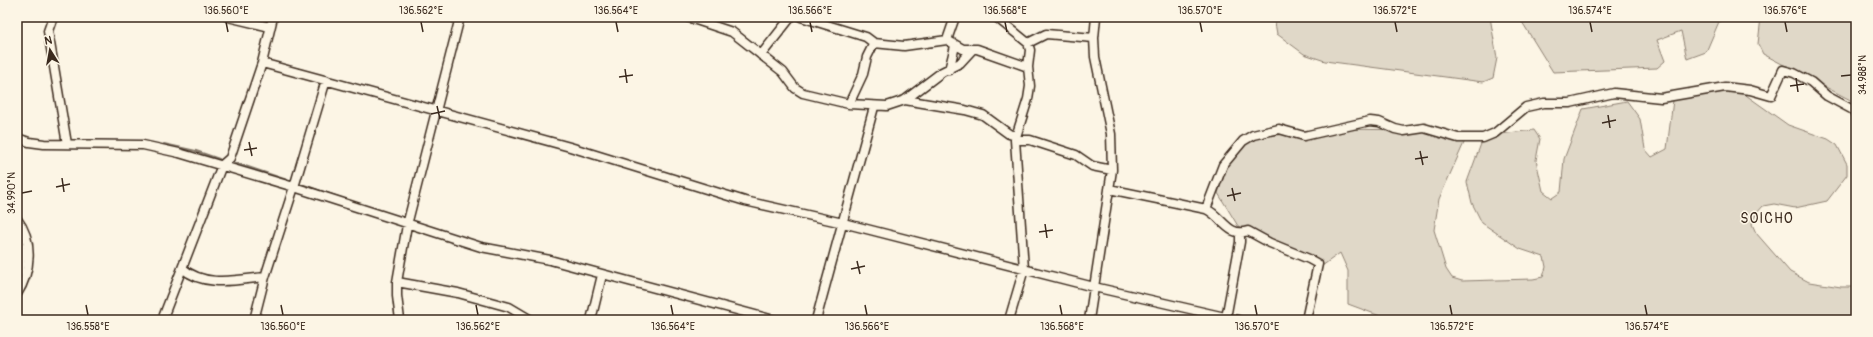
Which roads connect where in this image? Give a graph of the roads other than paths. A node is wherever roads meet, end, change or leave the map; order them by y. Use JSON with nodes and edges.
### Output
{"nodes":[{"id":1,"x":53,"y":17,"type":"edge"},
{"id":2,"x":228,"y":17,"type":"edge"},
{"id":3,"x":273,"y":17,"type":"edge"},
{"id":4,"x":460,"y":17,"type":"edge"},
{"id":5,"x":687,"y":17,"type":"edge"},
{"id":6,"x":791,"y":17,"type":"edge"},
{"id":7,"x":801,"y":17,"type":"edge"},
{"id":8,"x":955,"y":17,"type":"edge"},
{"id":9,"x":996,"y":17,"type":"edge"},
{"id":10,"x":1096,"y":17,"type":"edge"},
{"id":11,"x":270,"y":27,"type":"junction"},
{"id":12,"x":1094,"y":38,"type":"junction"},
{"id":13,"x":947,"y":40,"type":"junction"},
{"id":14,"x":874,"y":43,"type":"junction"},
{"id":15,"x":1028,"y":43,"type":"junction"},
{"id":16,"x":955,"y":46,"type":"junction"},
{"id":17,"x":972,"y":50,"type":"junction"},
{"id":18,"x":760,"y":55,"type":"junction"},
{"id":19,"x":262,"y":63,"type":"junction"},
{"id":20,"x":1028,"y":67,"type":"junction"},
{"id":21,"x":949,"y":70,"type":"junction"},
{"id":22,"x":326,"y":80,"type":"junction"},
{"id":23,"x":905,"y":100,"type":"junction"},
{"id":24,"x":849,"y":104,"type":"junction"},
{"id":25,"x":874,"y":107,"type":"junction"},
{"id":26,"x":436,"y":110,"type":"junction"},
{"id":27,"x":1856,"y":115,"type":"edge"},
{"id":28,"x":17,"y":138,"type":"edge"},
{"id":29,"x":1016,"y":138,"type":"junction"},
{"id":30,"x":67,"y":144,"type":"junction"},
{"id":31,"x":222,"y":165,"type":"junction"},
{"id":32,"x":1112,"y":170,"type":"junction"},
{"id":33,"x":294,"y":187,"type":"junction"},
{"id":34,"x":1109,"y":189,"type":"junction"},
{"id":35,"x":1206,"y":209,"type":"junction"},
{"id":36,"x":17,"y":219,"type":"edge"},
{"id":37,"x":843,"y":223,"type":"junction"},
{"id":38,"x":407,"y":224,"type":"junction"},
{"id":39,"x":1240,"y":234,"type":"junction"},
{"id":40,"x":17,"y":242,"type":"edge"},
{"id":41,"x":182,"y":268,"type":"junction"},
{"id":42,"x":1024,"y":269,"type":"junction"},
{"id":43,"x":17,"y":272,"type":"edge"},
{"id":44,"x":602,"y":275,"type":"junction"},
{"id":45,"x":264,"y":277,"type":"junction"},
{"id":46,"x":397,"y":282,"type":"junction"},
{"id":47,"x":1094,"y":287,"type":"junction"},
{"id":48,"x":17,"y":294,"type":"edge"},
{"id":49,"x":1226,"y":319,"type":"edge"},
{"id":50,"x":162,"y":320,"type":"edge"},
{"id":51,"x":254,"y":320,"type":"edge"},
{"id":52,"x":400,"y":320,"type":"edge"},
{"id":53,"x":531,"y":320,"type":"edge"},
{"id":54,"x":590,"y":320,"type":"edge"},
{"id":55,"x":774,"y":320,"type":"edge"},
{"id":56,"x":816,"y":320,"type":"edge"},
{"id":57,"x":1009,"y":320,"type":"edge"},
{"id":58,"x":1088,"y":320,"type":"edge"},
{"id":59,"x":1238,"y":320,"type":"edge"},
{"id":60,"x":1306,"y":320,"type":"edge"}],
"edges":[{"from":1,"to":30,"type":"street"},
{"from":2,"to":11,"type":"street"},
{"from":3,"to":11,"type":"street"},
{"from":4,"to":26,"type":"street"},
{"from":5,"to":18,"type":"street"},
{"from":6,"to":18,"type":"street"},
{"from":7,"to":14,"type":"street"},
{"from":8,"to":13,"type":"street"},
{"from":9,"to":15,"type":"street"},
{"from":10,"to":12,"type":"street"},
{"from":11,"to":19,"type":"street"},
{"from":12,"to":15,"type":"street"},
{"from":12,"to":32,"type":"street"},
{"from":13,"to":14,"type":"street"},
{"from":13,"to":16,"type":"street"},
{"from":14,"to":24,"type":"street"},
{"from":15,"to":20,"type":"street"},
{"from":16,"to":17,"type":"street"},
{"from":16,"to":21,"type":"street"},
{"from":17,"to":20,"type":"street"},
{"from":17,"to":21,"type":"street"},
{"from":18,"to":24,"type":"street"},
{"from":19,"to":22,"type":"street"},
{"from":19,"to":31,"type":"street"},
{"from":20,"to":29,"type":"street"},
{"from":21,"to":23,"type":"street"},
{"from":22,"to":26,"type":"street"},
{"from":22,"to":33,"type":"street"},
{"from":23,"to":25,"type":"street"},
{"from":23,"to":29,"type":"street"},
{"from":24,"to":25,"type":"street"},
{"from":25,"to":37,"type":"street"},
{"from":26,"to":37,"type":"street"},
{"from":26,"to":38,"type":"street"},
{"from":27,"to":35,"type":"street"},
{"from":28,"to":30,"type":"street"},
{"from":29,"to":32,"type":"street"},
{"from":29,"to":42,"type":"street"},
{"from":30,"to":31,"type":"street"},
{"from":31,"to":33,"type":"street"},
{"from":31,"to":41,"type":"street"},
{"from":32,"to":34,"type":"street"},
{"from":33,"to":38,"type":"street"},
{"from":33,"to":45,"type":"street"},
{"from":34,"to":35,"type":"street"},
{"from":34,"to":47,"type":"street"},
{"from":35,"to":39,"type":"street"},
{"from":36,"to":48,"type":"street"},
{"from":37,"to":42,"type":"street"},
{"from":37,"to":56,"type":"street"},
{"from":38,"to":44,"type":"street"},
{"from":38,"to":46,"type":"street"},
{"from":39,"to":49,"type":"street"},
{"from":39,"to":60,"type":"street"},
{"from":40,"to":43,"type":"highway"},
{"from":41,"to":45,"type":"street"},
{"from":41,"to":50,"type":"street"},
{"from":42,"to":47,"type":"street"},
{"from":42,"to":57,"type":"street"},
{"from":44,"to":54,"type":"street"},
{"from":44,"to":55,"type":"street"},
{"from":45,"to":51,"type":"street"},
{"from":46,"to":52,"type":"street"},
{"from":46,"to":53,"type":"street"},
{"from":47,"to":49,"type":"street"},
{"from":47,"to":58,"type":"street"},
{"from":49,"to":59,"type":"street"}]}
